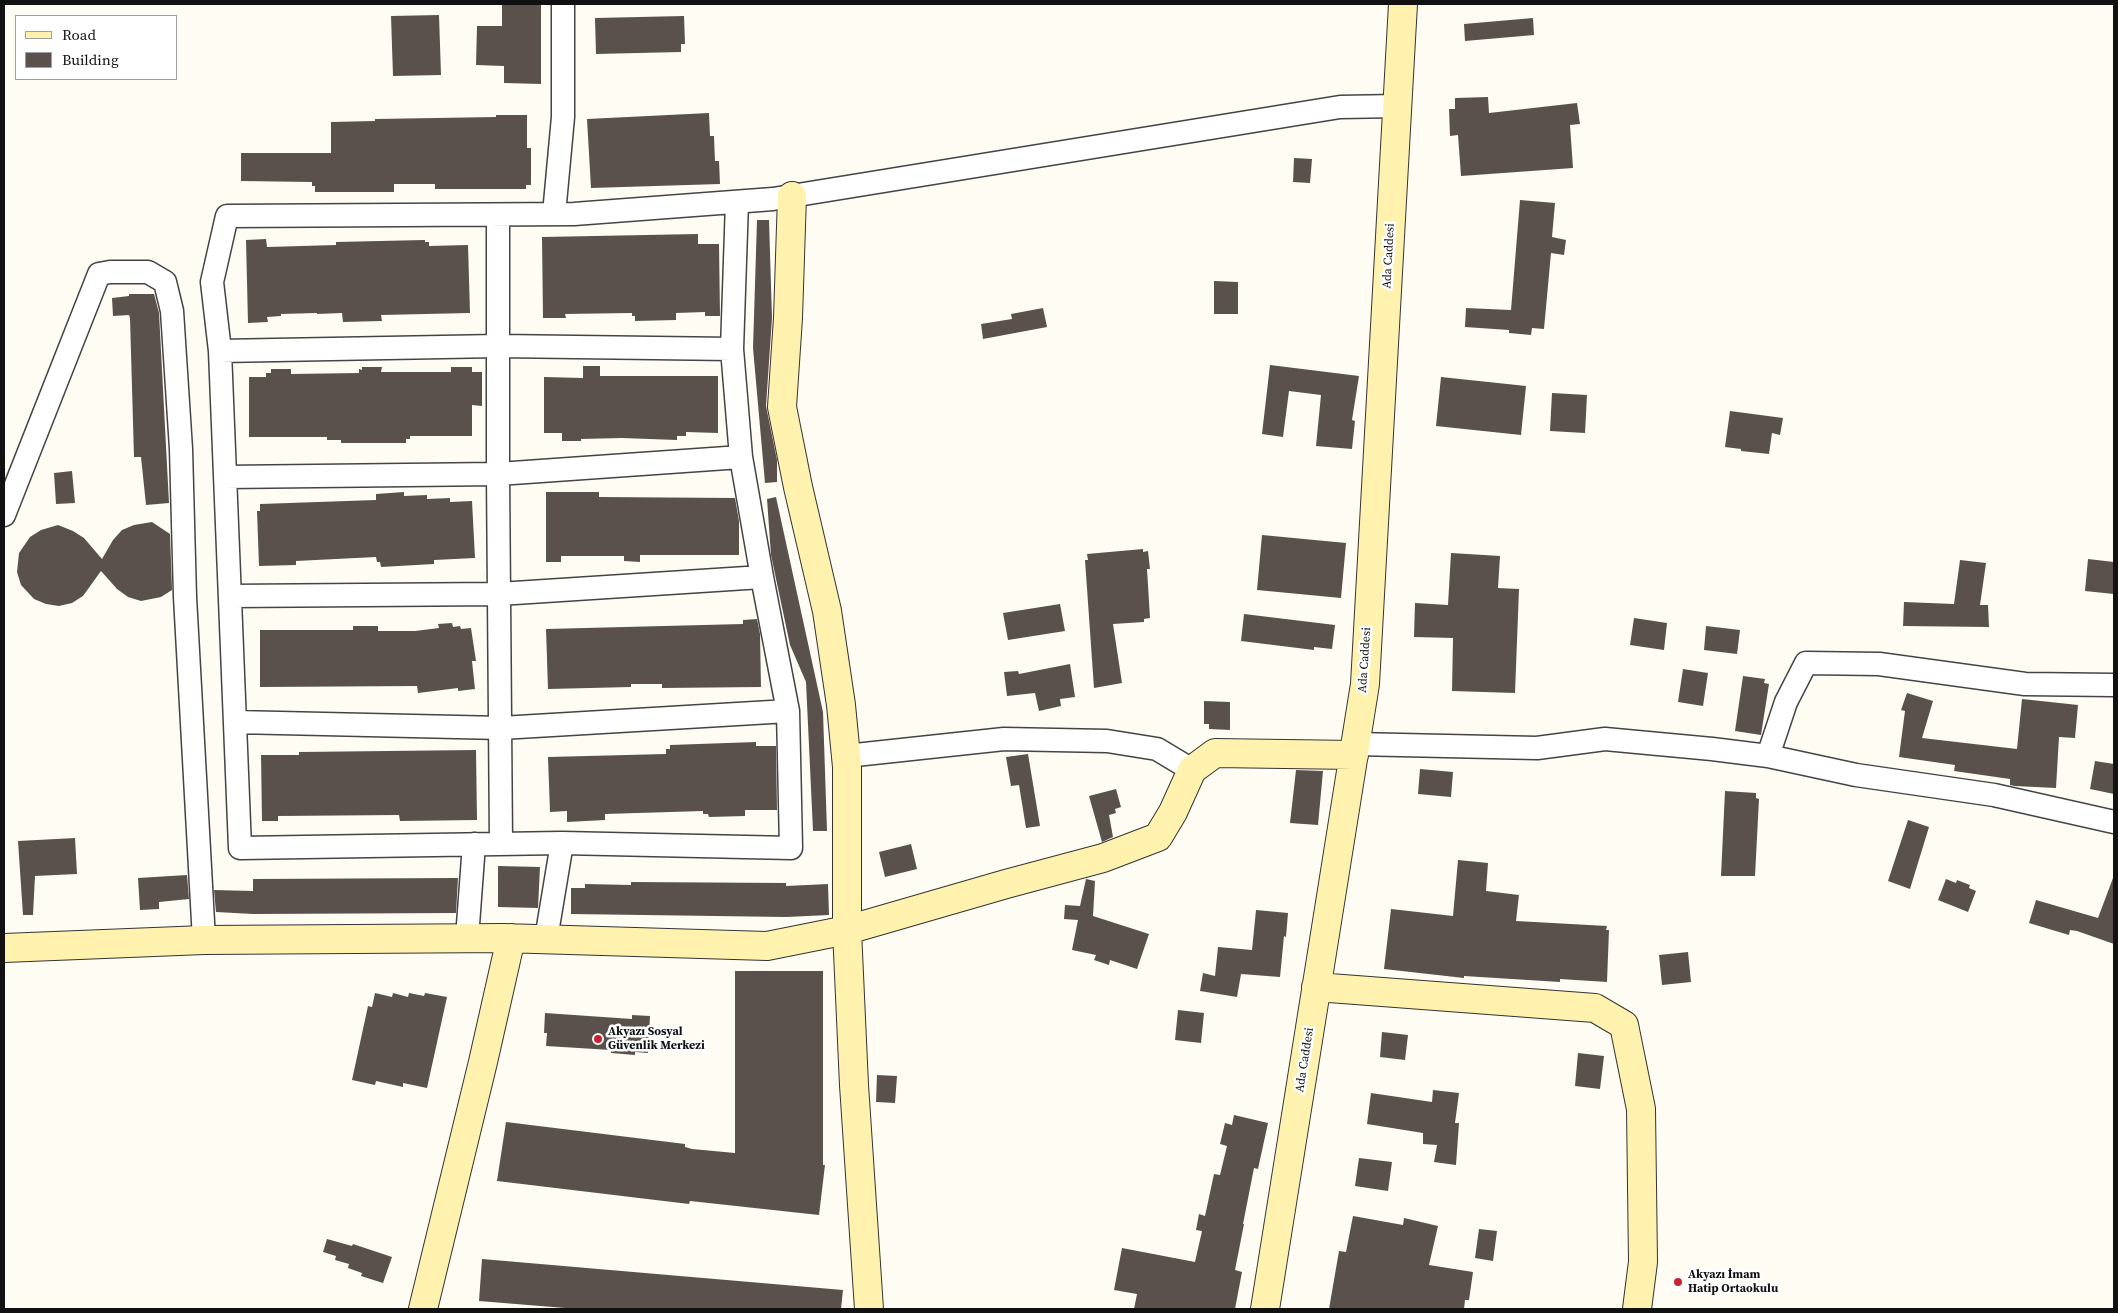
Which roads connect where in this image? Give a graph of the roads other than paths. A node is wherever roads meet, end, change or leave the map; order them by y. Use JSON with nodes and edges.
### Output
{"nodes":[{"id":1,"x":563,"y":4,"type":"edge"},
{"id":2,"x":1403,"y":4,"type":"edge"},
{"id":3,"x":1398,"y":106,"type":"junction"},
{"id":4,"x":792,"y":196,"type":"junction"},
{"id":5,"x":737,"y":202,"type":"junction"},
{"id":6,"x":554,"y":214,"type":"junction"},
{"id":7,"x":498,"y":215,"type":"junction"},
{"id":8,"x":498,"y":346,"type":"junction"},
{"id":9,"x":732,"y":349,"type":"junction"},
{"id":10,"x":220,"y":351,"type":"junction"},
{"id":11,"x":741,"y":457,"type":"junction"},
{"id":12,"x":498,"y":474,"type":"junction"},
{"id":13,"x":225,"y":477,"type":"junction"},
{"id":14,"x":4,"y":515,"type":"edge"},
{"id":15,"x":762,"y":577,"type":"junction"},
{"id":16,"x":499,"y":594,"type":"junction"},
{"id":17,"x":230,"y":596,"type":"junction"},
{"id":18,"x":2114,"y":685,"type":"edge"},
{"id":19,"x":788,"y":711,"type":"junction"},
{"id":20,"x":235,"y":722,"type":"junction"},
{"id":21,"x":501,"y":728,"type":"junction"},
{"id":22,"x":1355,"y":750,"type":"junction"},
{"id":23,"x":846,"y":756,"type":"junction"},
{"id":24,"x":1768,"y":756,"type":"junction"},
{"id":25,"x":1192,"y":770,"type":"junction"},
{"id":26,"x":2114,"y":822,"type":"edge"},
{"id":27,"x":474,"y":844,"type":"junction"},
{"id":28,"x":501,"y":844,"type":"junction"},
{"id":29,"x":562,"y":844,"type":"junction"},
{"id":30,"x":847,"y":930,"type":"junction"},
{"id":31,"x":467,"y":938,"type":"junction"},
{"id":32,"x":511,"y":938,"type":"junction"},
{"id":33,"x":546,"y":939,"type":"junction"},
{"id":34,"x":204,"y":940,"type":"junction"},
{"id":35,"x":4,"y":948,"type":"edge"},
{"id":36,"x":1316,"y":987,"type":"junction"},
{"id":37,"x":423,"y":1309,"type":"edge"},
{"id":38,"x":869,"y":1309,"type":"edge"},
{"id":39,"x":1265,"y":1309,"type":"edge"},
{"id":40,"x":1637,"y":1309,"type":"edge"}],
"edges":[{"from":1,"to":6,"type":"street"},
{"from":2,"to":3,"type":"main road","name":"Ada Caddesi"},
{"from":3,"to":4,"type":"street"},
{"from":3,"to":22,"type":"main road","name":"Ada Caddesi"},
{"from":4,"to":5,"type":"street"},
{"from":4,"to":23,"type":"main road"},
{"from":5,"to":6,"type":"street"},
{"from":5,"to":9,"type":"street"},
{"from":6,"to":7,"type":"street"},
{"from":7,"to":8,"type":"street"},
{"from":7,"to":10,"type":"street"},
{"from":8,"to":9,"type":"street"},
{"from":8,"to":10,"type":"street"},
{"from":8,"to":12,"type":"street"},
{"from":9,"to":11,"type":"street"},
{"from":10,"to":13,"type":"street"},
{"from":11,"to":12,"type":"street"},
{"from":11,"to":15,"type":"street"},
{"from":12,"to":13,"type":"street"},
{"from":12,"to":16,"type":"street"},
{"from":13,"to":17,"type":"street"},
{"from":14,"to":34,"type":"street"},
{"from":15,"to":16,"type":"street"},
{"from":15,"to":19,"type":"street"},
{"from":16,"to":17,"type":"street"},
{"from":16,"to":21,"type":"street"},
{"from":17,"to":20,"type":"street"},
{"from":18,"to":24,"type":"street"},
{"from":19,"to":21,"type":"street"},
{"from":19,"to":29,"type":"street"},
{"from":20,"to":21,"type":"street"},
{"from":20,"to":27,"type":"street"},
{"from":21,"to":28,"type":"street"},
{"from":22,"to":24,"type":"street"},
{"from":22,"to":25,"type":"main road"},
{"from":22,"to":36,"type":"main road","name":"Ada Caddesi"},
{"from":23,"to":25,"type":"street"},
{"from":23,"to":30,"type":"main road"},
{"from":24,"to":26,"type":"street"},
{"from":25,"to":30,"type":"main road"},
{"from":27,"to":28,"type":"street"},
{"from":27,"to":31,"type":"street"},
{"from":28,"to":29,"type":"street"},
{"from":29,"to":33,"type":"street"},
{"from":30,"to":33,"type":"main road"},
{"from":30,"to":38,"type":"main road"},
{"from":31,"to":32,"type":"main road"},
{"from":31,"to":34,"type":"main road"},
{"from":32,"to":33,"type":"main road"},
{"from":32,"to":37,"type":"main road"},
{"from":34,"to":35,"type":"main road"},
{"from":36,"to":39,"type":"main road","name":"Ada Caddesi"},
{"from":36,"to":40,"type":"main road"}]}
